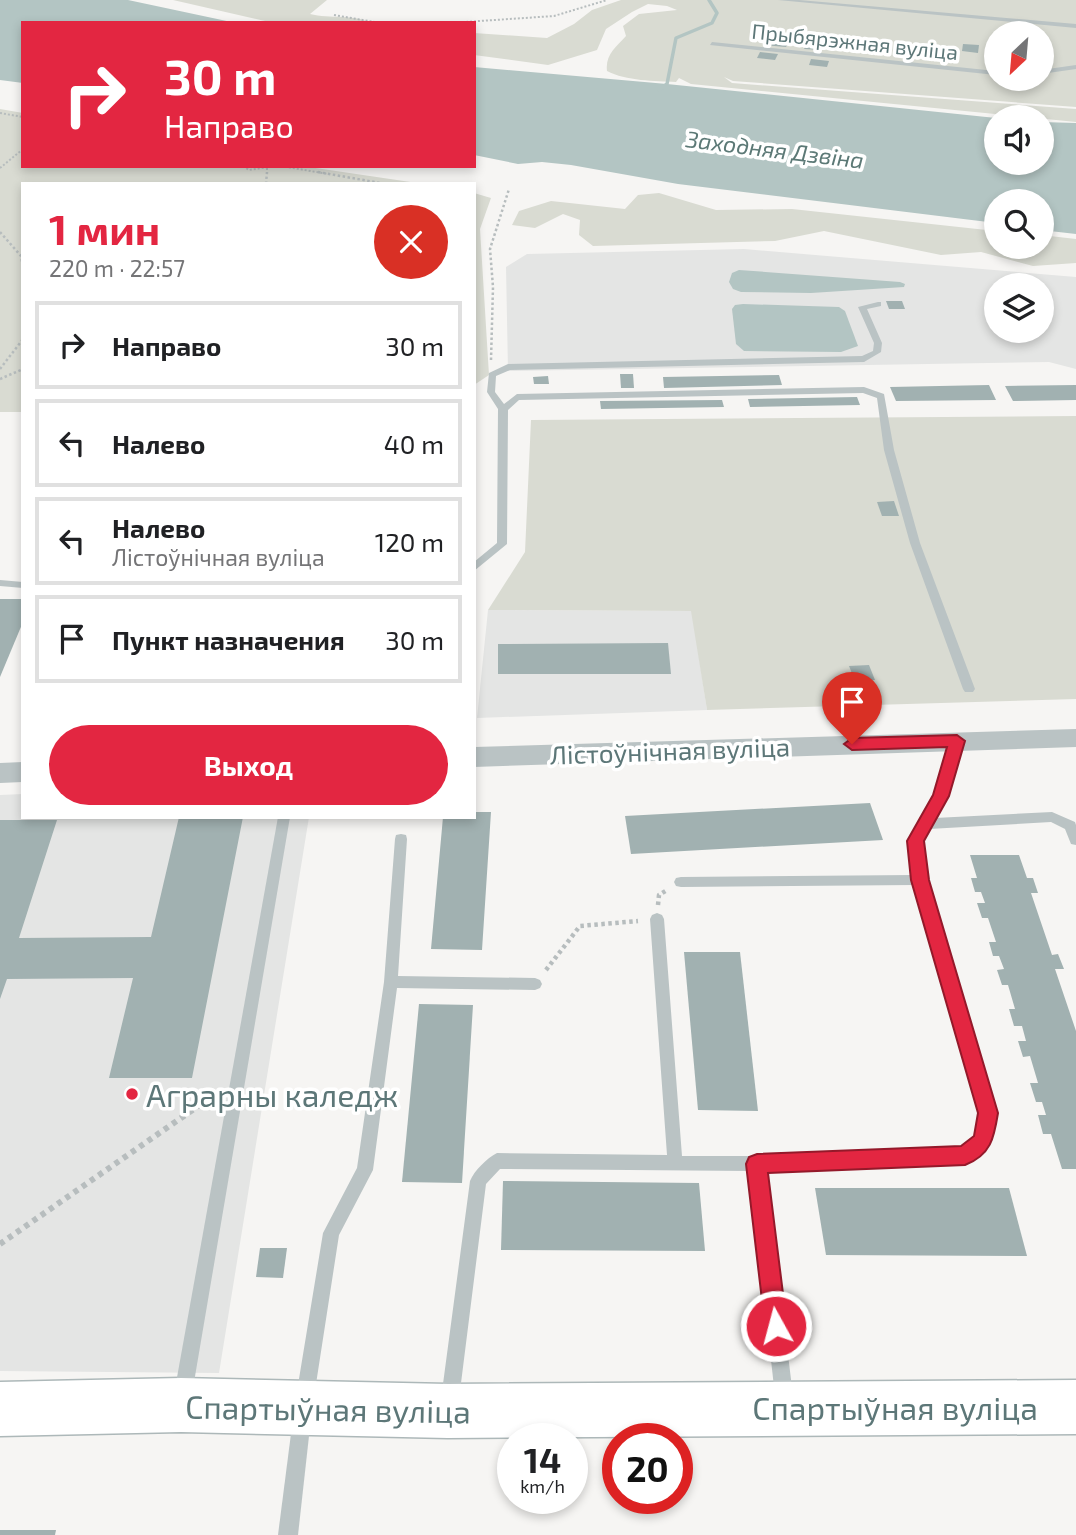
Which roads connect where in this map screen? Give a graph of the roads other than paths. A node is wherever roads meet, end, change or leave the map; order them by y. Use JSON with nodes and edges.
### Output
{"nodes":[{"id":1,"x":781,"y":0,"type":"edge"},
{"id":2,"x":1076,"y":26,"type":"edge"},
{"id":3,"x":712,"y":44,"type":"dead end"},
{"id":4,"x":1076,"y":67,"type":"edge"},
{"id":5,"x":1054,"y":70,"type":"edge"},
{"id":6,"x":984,"y":72,"type":"edge"},
{"id":7,"x":878,"y":304,"type":"dead end"},
{"id":8,"x":502,"y":409,"type":"junction"},
{"id":9,"x":476,"y":566,"type":"edge"},
{"id":10,"x":0,"y":583,"type":"edge"},
{"id":11,"x":21,"y":585,"type":"edge"},
{"id":12,"x":969,"y":689,"type":"dead end"},
{"id":13,"x":1076,"y":737,"type":"edge"},
{"id":14,"x":957,"y":741,"type":"junction"},
{"id":15,"x":476,"y":757,"type":"edge"},
{"id":16,"x":21,"y":772,"type":"edge"},
{"id":17,"x":0,"y":773,"type":"edge"},
{"id":18,"x":284,"y":819,"type":"edge"},
{"id":19,"x":924,"y":824,"type":"junction"},
{"id":20,"x":401,"y":839,"type":"dead end"},
{"id":21,"x":1076,"y":840,"type":"edge"},
{"id":22,"x":920,"y":880,"type":"junction"},
{"id":23,"x":681,"y":882,"type":"road end"},
{"id":24,"x":657,"y":919,"type":"road end"},
{"id":25,"x":391,"y":982,"type":"junction"},
{"id":26,"x":535,"y":984,"type":"road end"},
{"id":27,"x":675,"y":1162,"type":"junction"},
{"id":28,"x":757,"y":1164,"type":"junction"},
{"id":29,"x":181,"y":1405,"type":"junction"},
{"id":30,"x":785,"y":1407,"type":"junction"},
{"id":31,"x":1076,"y":1407,"type":"edge"},
{"id":32,"x":304,"y":1408,"type":"junction"},
{"id":33,"x":0,"y":1409,"type":"edge"},
{"id":34,"x":448,"y":1410,"type":"junction"},
{"id":35,"x":288,"y":1535,"type":"edge"}],
"edges":[{"from":1,"to":2,"type":"lane"},
{"from":3,"to":6,"type":"lane","name":"Прыбярэжная вуліца"},
{"from":4,"to":5,"type":"lane"},
{"from":7,"to":8,"type":"lane"},
{"from":8,"to":9,"type":"lane"},
{"from":8,"to":12,"type":"lane"},
{"from":10,"to":11,"type":"lane"},
{"from":13,"to":14,"type":"street","name":"Лістоўнічная вуліца"},
{"from":14,"to":15,"type":"street","name":"Лістоўнічная вуліца"},
{"from":14,"to":19,"type":"lane"},
{"from":16,"to":17,"type":"street"},
{"from":18,"to":29,"type":"lane"},
{"from":19,"to":21,"type":"lane"},
{"from":19,"to":22,"type":"lane"},
{"from":20,"to":25,"type":"lane"},
{"from":22,"to":23,"type":"lane"},
{"from":22,"to":28,"type":"lane"},
{"from":24,"to":27,"type":"lane"},
{"from":25,"to":26,"type":"lane"},
{"from":25,"to":32,"type":"lane"},
{"from":27,"to":28,"type":"lane"},
{"from":27,"to":34,"type":"lane"},
{"from":28,"to":30,"type":"lane"},
{"from":29,"to":32,"type":"street","name":"Спартыўная вуліца"},
{"from":29,"to":33,"type":"street","name":"Спартыўная вуліца"},
{"from":30,"to":31,"type":"street","name":"Спартыўная вуліца"},
{"from":30,"to":34,"type":"street","name":"Спартыўная вуліца"},
{"from":32,"to":34,"type":"street","name":"Спартыўная вуліца"},
{"from":32,"to":35,"type":"lane"}]}
